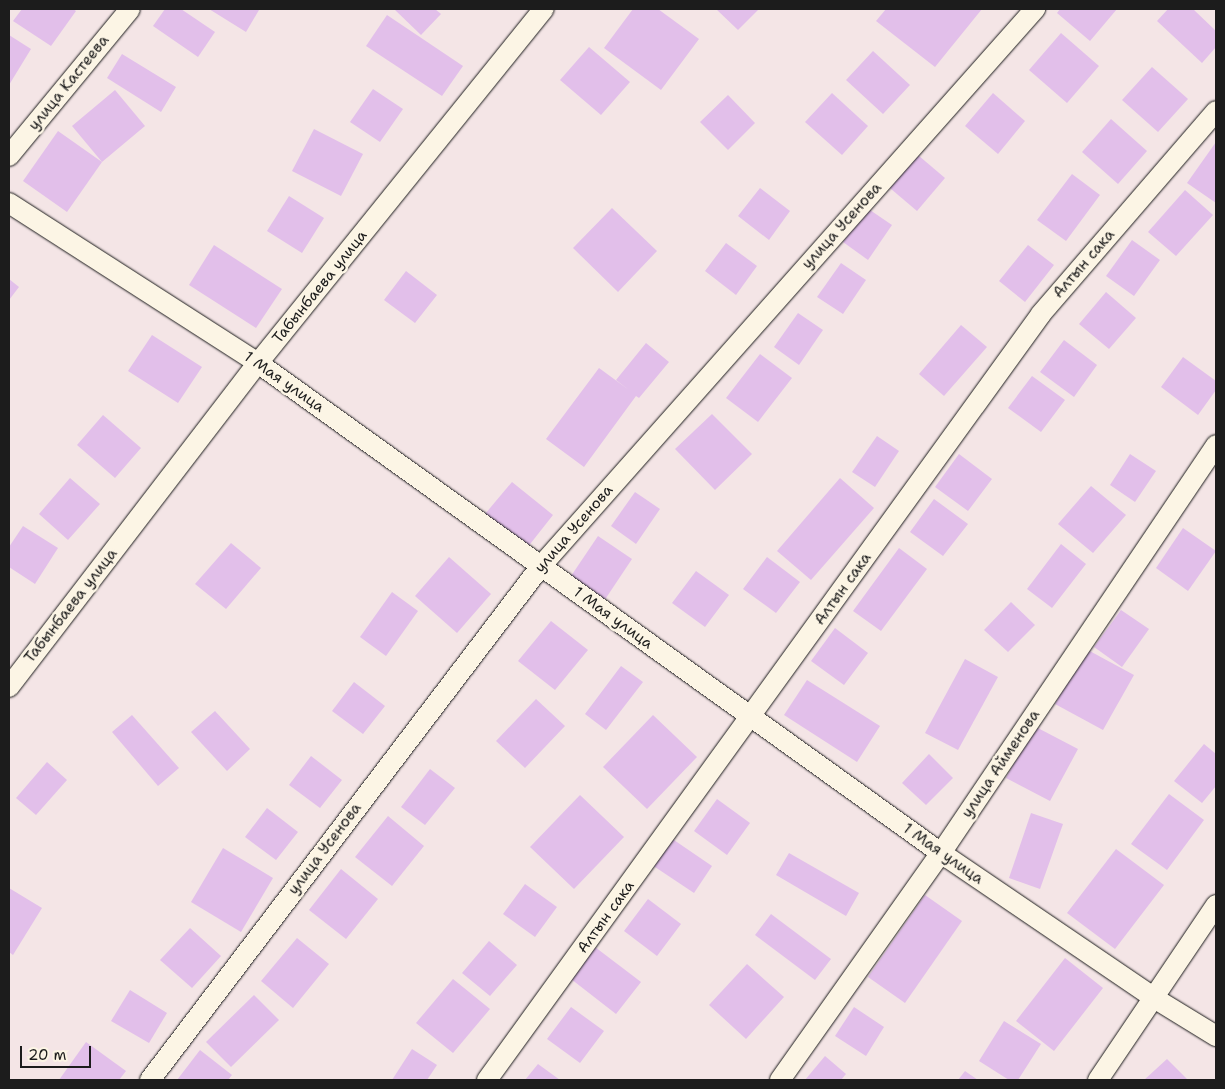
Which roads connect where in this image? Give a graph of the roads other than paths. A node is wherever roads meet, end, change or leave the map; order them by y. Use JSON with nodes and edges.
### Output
{"nodes":[{"id":1,"x":130,"y":9,"type":"edge"},
{"id":2,"x":544,"y":9,"type":"edge"},
{"id":3,"x":1035,"y":9,"type":"edge"},
{"id":4,"x":1216,"y":110,"type":"edge"},
{"id":5,"x":9,"y":156,"type":"edge"},
{"id":6,"x":9,"y":203,"type":"edge"},
{"id":7,"x":258,"y":363,"type":"junction"},
{"id":8,"x":1216,"y":445,"type":"edge"},
{"id":9,"x":541,"y":566,"type":"junction"},
{"id":10,"x":9,"y":687,"type":"edge"},
{"id":11,"x":750,"y":718,"type":"junction"},
{"id":12,"x":941,"y":853,"type":"junction"},
{"id":13,"x":1216,"y":905,"type":"edge"},
{"id":14,"x":1154,"y":998,"type":"junction"},
{"id":15,"x":1216,"y":1036,"type":"edge"},
{"id":16,"x":150,"y":1080,"type":"edge"},
{"id":17,"x":487,"y":1080,"type":"edge"},
{"id":18,"x":780,"y":1080,"type":"edge"},
{"id":19,"x":1098,"y":1080,"type":"edge"}],
"edges":[{"from":1,"to":5,"type":"street","name":"улица Кастеева"},
{"from":2,"to":7,"type":"street","name":"Табынбаева улица"},
{"from":3,"to":9,"type":"street","name":"улица Усенова"},
{"from":4,"to":11,"type":"street","name":"Алтын сака"},
{"from":6,"to":7,"type":"street","name":"1 Мая улица"},
{"from":7,"to":9,"type":"street","name":"1 Мая улица"},
{"from":7,"to":10,"type":"street","name":"Табынбаева улица"},
{"from":8,"to":12,"type":"street","name":"улица Айменова"},
{"from":9,"to":11,"type":"street","name":"1 Мая улица"},
{"from":9,"to":16,"type":"street","name":"улица Усенова"},
{"from":11,"to":12,"type":"street","name":"1 Мая улица"},
{"from":11,"to":17,"type":"street","name":"Алтын сака"},
{"from":12,"to":14,"type":"street","name":"1 Мая улица"},
{"from":12,"to":18,"type":"street","name":"улица Айменова"},
{"from":13,"to":14,"type":"street"},
{"from":14,"to":15,"type":"street","name":"1 Мая улица"},
{"from":14,"to":19,"type":"street"}]}
